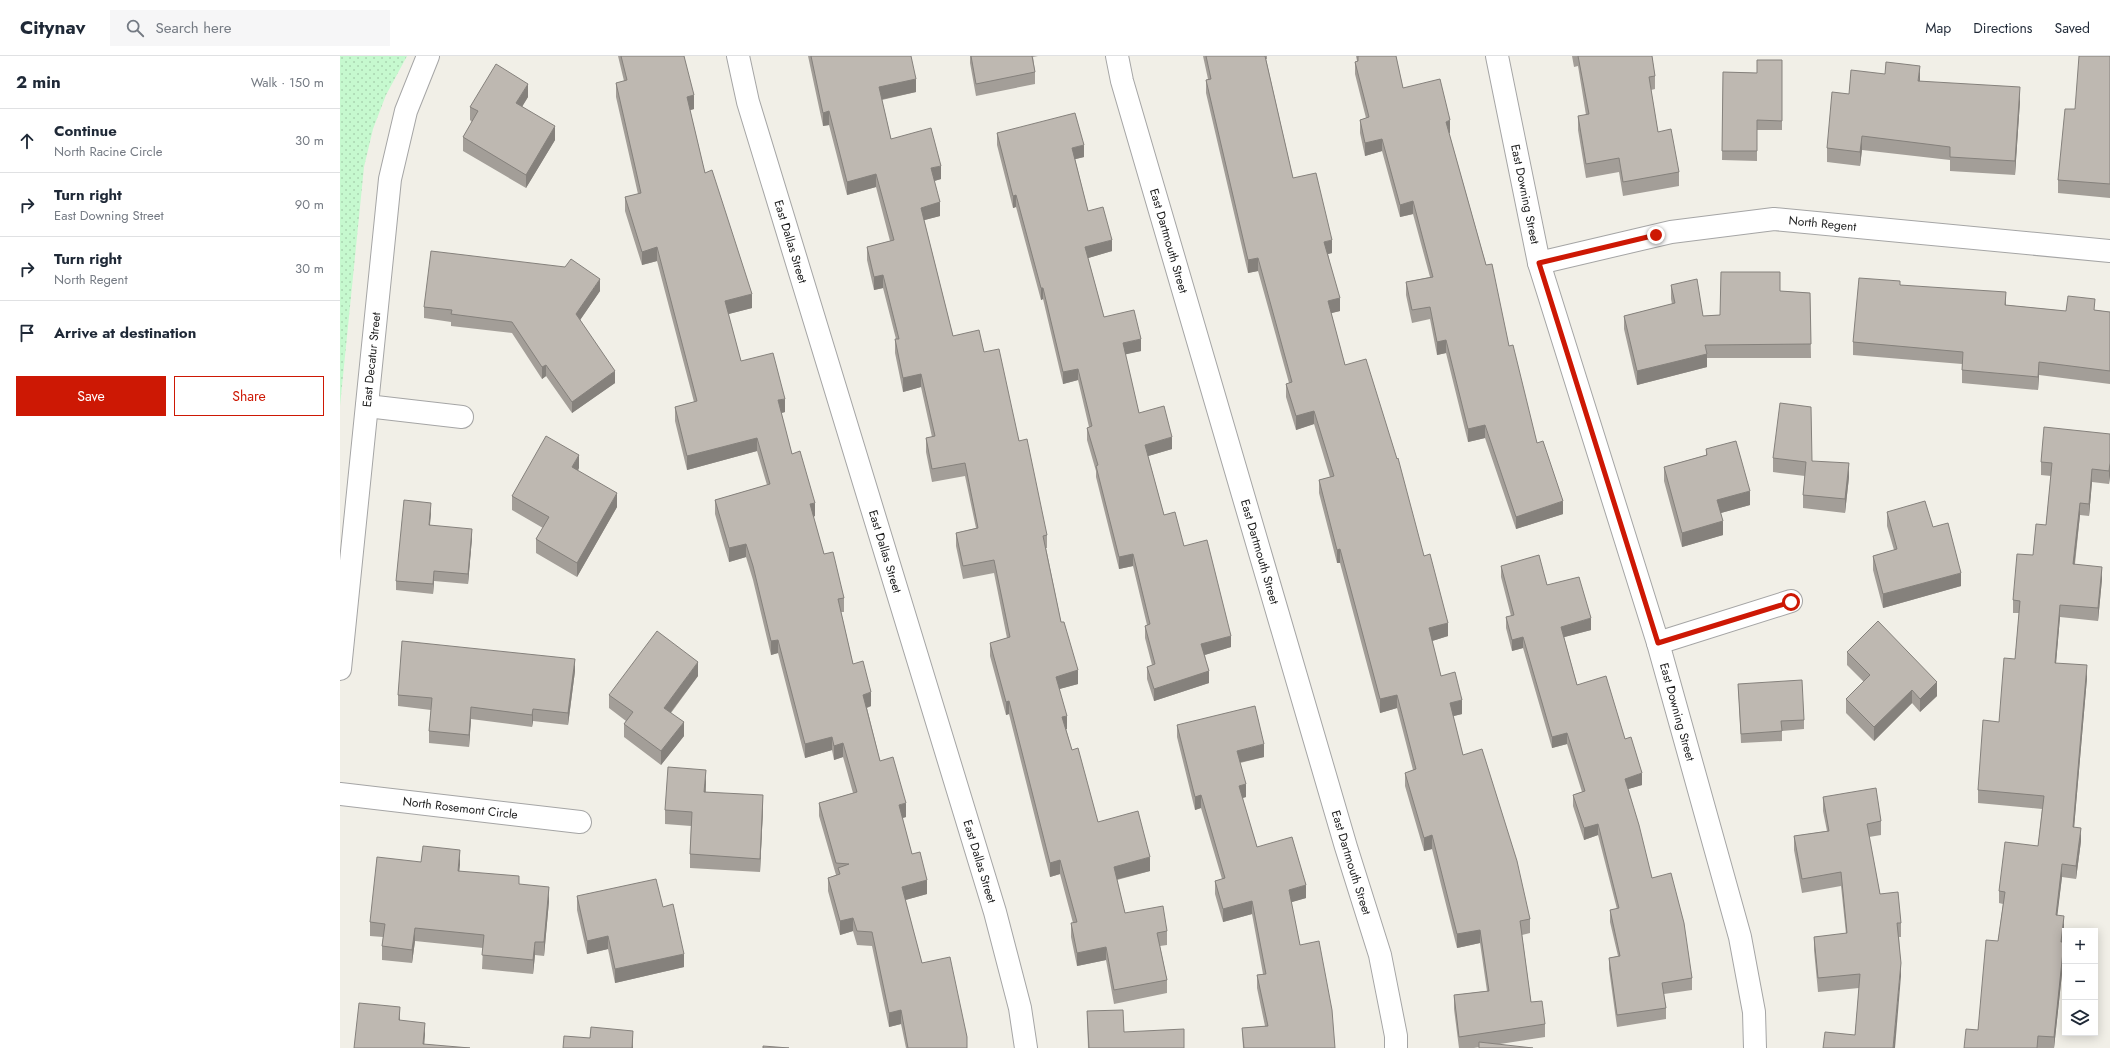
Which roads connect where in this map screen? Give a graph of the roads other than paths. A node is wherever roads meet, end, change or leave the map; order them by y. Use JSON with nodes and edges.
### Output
{"nodes":[{"id":1,"x":428,"y":56,"type":"edge"},
{"id":2,"x":738,"y":56,"type":"edge"},
{"id":3,"x":1117,"y":56,"type":"edge"},
{"id":4,"x":1497,"y":56,"type":"edge"},
{"id":5,"x":2110,"y":251,"type":"edge"},
{"id":6,"x":1539,"y":263,"type":"junction"},
{"id":7,"x":367,"y":406,"type":"junction"},
{"id":8,"x":462,"y":417,"type":"dead end"},
{"id":9,"x":1791,"y":602,"type":"dead end"},
{"id":10,"x":1658,"y":643,"type":"junction"},
{"id":11,"x":340,"y":669,"type":"edge"},
{"id":12,"x":340,"y":794,"type":"edge"},
{"id":13,"x":580,"y":822,"type":"dead end"},
{"id":14,"x":1026,"y":1048,"type":"edge"},
{"id":15,"x":1396,"y":1048,"type":"edge"},
{"id":16,"x":1754,"y":1048,"type":"edge"}],
"edges":[{"from":1,"to":7,"type":"street","name":"East Decatur Street"},
{"from":2,"to":14,"type":"street","name":"East Dallas Street"},
{"from":3,"to":15,"type":"street","name":"East Dartmouth Street"},
{"from":4,"to":6,"type":"street","name":"East Downing Street"},
{"from":5,"to":6,"type":"street","name":"North Regent"},
{"from":6,"to":10,"type":"street","name":"East Downing Street"},
{"from":7,"to":8,"type":"street"},
{"from":7,"to":11,"type":"street","name":"East Decatur Street"},
{"from":9,"to":10,"type":"street"},
{"from":10,"to":16,"type":"street","name":"East Downing Street"},
{"from":12,"to":13,"type":"street","name":"North Rosemont Circle"}]}
